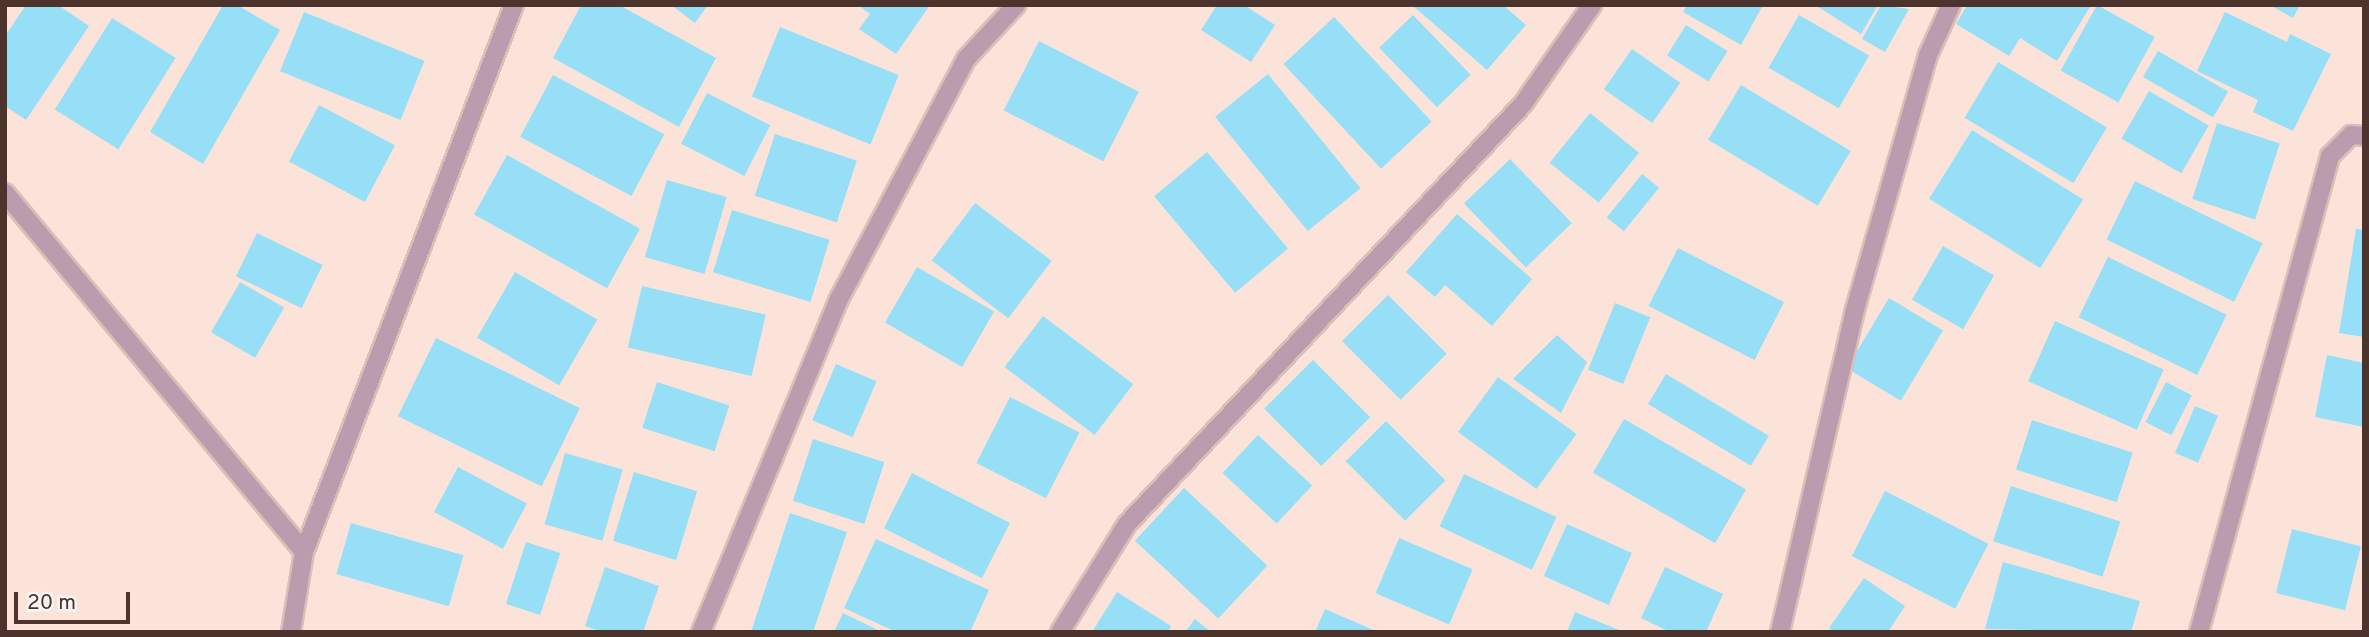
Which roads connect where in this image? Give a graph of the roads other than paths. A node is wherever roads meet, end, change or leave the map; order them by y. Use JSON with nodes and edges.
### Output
{"nodes":[{"id":1,"x":514,"y":5,"type":"edge"},
{"id":2,"x":1016,"y":5,"type":"edge"},
{"id":3,"x":1592,"y":5,"type":"edge"},
{"id":4,"x":1951,"y":5,"type":"edge"},
{"id":5,"x":2364,"y":136,"type":"edge"},
{"id":6,"x":5,"y":193,"type":"edge"},
{"id":7,"x":304,"y":552,"type":"junction"},
{"id":8,"x":291,"y":632,"type":"edge"},
{"id":9,"x":701,"y":632,"type":"edge"},
{"id":10,"x":1060,"y":632,"type":"edge"},
{"id":11,"x":1780,"y":632,"type":"edge"},
{"id":12,"x":2199,"y":632,"type":"edge"}],
"edges":[{"from":1,"to":7,"type":"street"},
{"from":2,"to":9,"type":"street"},
{"from":3,"to":10,"type":"street"},
{"from":4,"to":11,"type":"street"},
{"from":5,"to":12,"type":"street"},
{"from":6,"to":7,"type":"street"},
{"from":7,"to":8,"type":"street"}]}
